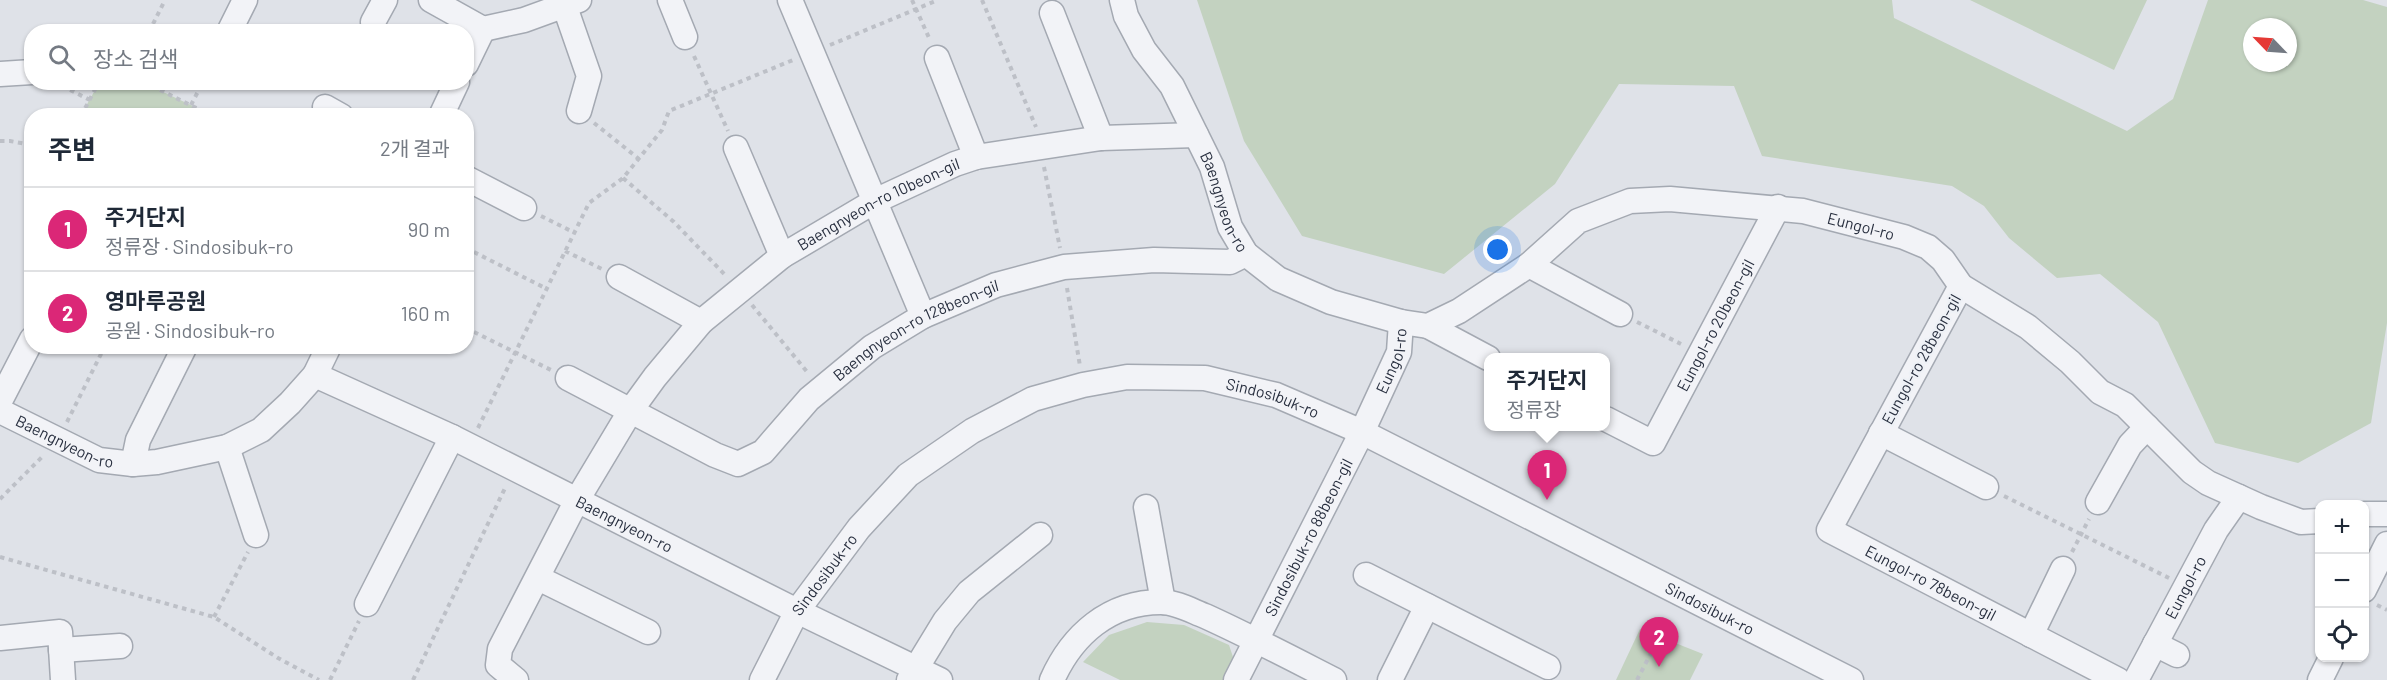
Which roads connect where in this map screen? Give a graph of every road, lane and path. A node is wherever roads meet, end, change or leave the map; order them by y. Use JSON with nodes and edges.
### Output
{"nodes":[{"id":1,"x":165,"y":0,"type":"edge"},
{"id":2,"x":245,"y":0,"type":"edge"},
{"id":3,"x":385,"y":0,"type":"edge"},
{"id":4,"x":430,"y":0,"type":"edge"},
{"id":5,"x":670,"y":0,"type":"edge"},
{"id":6,"x":790,"y":0,"type":"edge"},
{"id":7,"x":912,"y":0,"type":"edge"},
{"id":8,"x":938,"y":0,"type":"edge"},
{"id":9,"x":982,"y":0,"type":"edge"},
{"id":10,"x":1122,"y":0,"type":"edge"},
{"id":11,"x":572,"y":3,"type":"edge"},
{"id":12,"x":916,"y":9,"type":"junction"},
{"id":13,"x":1052,"y":13,"type":"dead end"},
{"id":14,"x":373,"y":22,"type":"dead end"},
{"id":15,"x":152,"y":24,"type":"edge"},
{"id":16,"x":233,"y":24,"type":"edge"},
{"id":17,"x":474,"y":24,"type":"edge"},
{"id":18,"x":474,"y":24,"type":"edge"},
{"id":19,"x":483,"y":29,"type":"junction"},
{"id":20,"x":685,"y":37,"type":"joint"},
{"id":21,"x":474,"y":48,"type":"edge"},
{"id":22,"x":812,"y":52,"type":"junction"},
{"id":23,"x":937,"y":58,"type":"joint"},
{"id":24,"x":24,"y":72,"type":"edge"},
{"id":25,"x":0,"y":74,"type":"edge"},
{"id":26,"x":70,"y":90,"type":"edge"},
{"id":27,"x":95,"y":90,"type":"edge"},
{"id":28,"x":160,"y":90,"type":"edge"},
{"id":29,"x":199,"y":90,"type":"edge"},
{"id":30,"x":453,"y":90,"type":"edge"},
{"id":31,"x":711,"y":94,"type":"junction"},
{"id":32,"x":90,"y":100,"type":"junction"},
{"id":33,"x":191,"y":105,"type":"junction"},
{"id":34,"x":86,"y":108,"type":"edge"},
{"id":35,"x":197,"y":108,"type":"edge"},
{"id":36,"x":445,"y":108,"type":"edge"},
{"id":37,"x":579,"y":111,"type":"joint"},
{"id":38,"x":1196,"y":135,"type":"junction"},
{"id":39,"x":1101,"y":138,"type":"junction"},
{"id":40,"x":0,"y":141,"type":"edge"},
{"id":41,"x":24,"y":144,"type":"edge"},
{"id":42,"x":1040,"y":146,"type":"junction"},
{"id":43,"x":736,"y":148,"type":"joint"},
{"id":44,"x":976,"y":157,"type":"junction"},
{"id":45,"x":639,"y":159,"type":"junction"},
{"id":46,"x":474,"y":182,"type":"edge"},
{"id":47,"x":875,"y":201,"type":"junction"},
{"id":48,"x":1778,"y":207,"type":"junction"},
{"id":49,"x":524,"y":208,"type":"joint"},
{"id":50,"x":575,"y":233,"type":"junction"},
{"id":51,"x":566,"y":251,"type":"junction"},
{"id":52,"x":474,"y":252,"type":"edge"},
{"id":53,"x":1246,"y":254,"type":"junction"},
{"id":54,"x":782,"y":256,"type":"junction"},
{"id":55,"x":1528,"y":265,"type":"junction"},
{"id":56,"x":1064,"y":267,"type":"junction"},
{"id":57,"x":619,"y":277,"type":"joint"},
{"id":58,"x":1961,"y":286,"type":"junction"},
{"id":59,"x":547,"y":289,"type":"junction"},
{"id":60,"x":1620,"y":314,"type":"joint"},
{"id":61,"x":923,"y":316,"type":"junction"},
{"id":62,"x":701,"y":322,"type":"junction"},
{"id":63,"x":1401,"y":322,"type":"junction"},
{"id":64,"x":1428,"y":326,"type":"junction"},
{"id":65,"x":474,"y":332,"type":"edge"},
{"id":66,"x":516,"y":352,"type":"junction"},
{"id":67,"x":24,"y":354,"type":"edge"},
{"id":68,"x":181,"y":354,"type":"edge"},
{"id":69,"x":325,"y":354,"type":"edge"},
{"id":70,"x":1700,"y":354,"type":"junction"},
{"id":71,"x":1484,"y":356,"type":"edge"},
{"id":72,"x":315,"y":375,"type":"junction"},
{"id":73,"x":568,"y":378,"type":"joint"},
{"id":74,"x":1083,"y":385,"type":"junction"},
{"id":75,"x":0,"y":401,"type":"edge"},
{"id":76,"x":631,"y":410,"type":"junction"},
{"id":77,"x":0,"y":411,"type":"edge"},
{"id":78,"x":1610,"y":422,"type":"edge"},
{"id":79,"x":2147,"y":427,"type":"junction"},
{"id":80,"x":1362,"y":432,"type":"junction"},
{"id":81,"x":1881,"y":433,"type":"junction"},
{"id":82,"x":461,"y":441,"type":"junction"},
{"id":83,"x":227,"y":447,"type":"junction"},
{"id":84,"x":133,"y":464,"type":"junction"},
{"id":85,"x":514,"y":468,"type":"junction"},
{"id":86,"x":1986,"y":487,"type":"joint"},
{"id":87,"x":2238,"y":497,"type":"junction"},
{"id":88,"x":577,"y":500,"type":"junction"},
{"id":89,"x":2098,"y":502,"type":"joint"},
{"id":90,"x":1146,"y":507,"type":"dead end"},
{"id":91,"x":2315,"y":521,"type":"edge"},
{"id":92,"x":1828,"y":530,"type":"joint"},
{"id":93,"x":1040,"y":534,"type":"dead end"},
{"id":94,"x":2081,"y":534,"type":"junction"},
{"id":95,"x":256,"y":535,"type":"joint"},
{"id":96,"x":2387,"y":544,"type":"edge"},
{"id":97,"x":0,"y":557,"type":"edge"},
{"id":98,"x":2063,"y":569,"type":"joint"},
{"id":99,"x":1366,"y":575,"type":"dead end"},
{"id":100,"x":538,"y":578,"type":"junction"},
{"id":101,"x":2369,"y":580,"type":"edge"},
{"id":102,"x":2186,"y":586,"type":"junction"},
{"id":103,"x":1163,"y":602,"type":"junction"},
{"id":104,"x":367,"y":604,"type":"joint"},
{"id":105,"x":1427,"y":606,"type":"junction"},
{"id":106,"x":796,"y":610,"type":"junction"},
{"id":107,"x":214,"y":617,"type":"junction"},
{"id":108,"x":1663,"y":630,"type":"dead end"},
{"id":109,"x":648,"y":632,"type":"dead end"},
{"id":110,"x":2031,"y":635,"type":"junction"},
{"id":111,"x":0,"y":638,"type":"edge"},
{"id":112,"x":1256,"y":640,"type":"junction"},
{"id":113,"x":2155,"y":644,"type":"junction"},
{"id":114,"x":120,"y":646,"type":"dead end"},
{"id":115,"x":61,"y":650,"type":"junction"},
{"id":116,"x":2177,"y":655,"type":"dead end"},
{"id":117,"x":2329,"y":662,"type":"edge"},
{"id":118,"x":1548,"y":667,"type":"dead end"},
{"id":119,"x":912,"y":674,"type":"edge"},
{"id":120,"x":63,"y":680,"type":"edge"},
{"id":121,"x":319,"y":680,"type":"edge"},
{"id":122,"x":330,"y":680,"type":"edge"},
{"id":123,"x":413,"y":680,"type":"edge"},
{"id":124,"x":516,"y":680,"type":"edge"},
{"id":125,"x":762,"y":680,"type":"edge"},
{"id":126,"x":940,"y":680,"type":"edge"},
{"id":127,"x":1052,"y":680,"type":"edge"},
{"id":128,"x":1236,"y":680,"type":"edge"},
{"id":129,"x":1334,"y":680,"type":"edge"},
{"id":130,"x":1390,"y":680,"type":"edge"},
{"id":131,"x":1637,"y":680,"type":"edge"},
{"id":132,"x":1851,"y":680,"type":"edge"},
{"id":133,"x":2118,"y":680,"type":"edge"},
{"id":134,"x":2136,"y":680,"type":"edge"},
{"id":135,"x":2320,"y":680,"type":"edge"}],
"edges":[{"from":1,"to":15,"type":"path"},
{"from":2,"to":16,"type":"street"},
{"from":3,"to":14,"type":"street"},
{"from":4,"to":18,"type":"street"},
{"from":5,"to":20,"type":"street"},
{"from":6,"to":22,"type":"street"},
{"from":7,"to":12,"type":"path"},
{"from":8,"to":12,"type":"path"},
{"from":9,"to":42,"type":"path"},
{"from":10,"to":38,"type":"street","name":"Baengnyeon-ro"},
{"from":11,"to":19,"type":"street"},
{"from":11,"to":37,"type":"street"},
{"from":12,"to":22,"type":"path"},
{"from":12,"to":23,"type":"path"},
{"from":13,"to":39,"type":"street"},
{"from":17,"to":19,"type":"street"},
{"from":19,"to":21,"type":"street"},
{"from":20,"to":31,"type":"path"},
{"from":22,"to":31,"type":"path"},
{"from":22,"to":47,"type":"street"},
{"from":23,"to":44,"type":"street","name":"Baengnyeon-ro 10beon-gil"},
{"from":24,"to":25,"type":"street"},
{"from":26,"to":32,"type":"path"},
{"from":27,"to":32,"type":"path"},
{"from":28,"to":33,"type":"path"},
{"from":29,"to":33,"type":"path"},
{"from":30,"to":36,"type":"street"},
{"from":31,"to":43,"type":"path"},
{"from":31,"to":45,"type":"path"},
{"from":32,"to":34,"type":"path"},
{"from":33,"to":35,"type":"path"},
{"from":37,"to":45,"type":"path"},
{"from":38,"to":39,"type":"street","name":"Baengnyeon-ro 10beon-gil"},
{"from":38,"to":53,"type":"street","name":"Baengnyeon-ro"},
{"from":39,"to":42,"type":"street","name":"Baengnyeon-ro 10beon-gil"},
{"from":40,"to":41,"type":"path"},
{"from":42,"to":44,"type":"street","name":"Baengnyeon-ro 10beon-gil"},
{"from":42,"to":56,"type":"path"},
{"from":43,"to":54,"type":"street","name":"Baengnyeon-ro 10beon-gil"},
{"from":44,"to":47,"type":"street","name":"Baengnyeon-ro 10beon-gil"},
{"from":45,"to":50,"type":"path"},
{"from":46,"to":49,"type":"street"},
{"from":47,"to":54,"type":"street","name":"Baengnyeon-ro 10beon-gil"},
{"from":47,"to":61,"type":"street"},
{"from":48,"to":55,"type":"street","name":"Eungol-ro"},
{"from":48,"to":58,"type":"street","name":"Eungol-ro"},
{"from":48,"to":70,"type":"street","name":"Eungol-ro 20beon-gil"},
{"from":49,"to":50,"type":"path"},
{"from":50,"to":51,"type":"path"},
{"from":51,"to":57,"type":"path"},
{"from":51,"to":59,"type":"path"},
{"from":52,"to":59,"type":"path"},
{"from":53,"to":56,"type":"street","name":"Baengnyeon-ro 128beon-gil"},
{"from":53,"to":63,"type":"street","name":"Baengnyeon-ro"},
{"from":54,"to":62,"type":"street","name":"Baengnyeon-ro 10beon-gil"},
{"from":55,"to":60,"type":"street"},
{"from":55,"to":64,"type":"street","name":"Eungol-ro"},
{"from":56,"to":61,"type":"street","name":"Baengnyeon-ro 128beon-gil"},
{"from":56,"to":74,"type":"path"},
{"from":57,"to":62,"type":"street"},
{"from":58,"to":79,"type":"street","name":"Eungol-ro"},
{"from":58,"to":81,"type":"street","name":"Eungol-ro 28beon-gil"},
{"from":59,"to":66,"type":"path"},
{"from":60,"to":70,"type":"path"},
{"from":61,"to":76,"type":"street","name":"Baengnyeon-ro 128beon-gil"},
{"from":62,"to":76,"type":"street","name":"Baengnyeon-ro 10beon-gil"},
{"from":63,"to":64,"type":"street","name":"Eungol-ro"},
{"from":63,"to":80,"type":"street","name":"Eungol-ro"},
{"from":64,"to":71,"type":"street"},
{"from":65,"to":66,"type":"path"},
{"from":66,"to":73,"type":"path"},
{"from":66,"to":82,"type":"path"},
{"from":67,"to":75,"type":"street","name":"Baengnyeon-ro"},
{"from":68,"to":84,"type":"street","name":"Baengnyeon-ro"},
{"from":69,"to":72,"type":"street"},
{"from":70,"to":78,"type":"street","name":"Eungol-ro 20beon-gil"},
{"from":72,"to":82,"type":"street","name":"Baengnyeon-ro"},
{"from":72,"to":83,"type":"street","name":"Baengnyeon-ro"},
{"from":73,"to":76,"type":"street"},
{"from":74,"to":80,"type":"street","name":"Sindosibuk-ro"},
{"from":74,"to":106,"type":"street","name":"Sindosibuk-ro"},
{"from":76,"to":88,"type":"street","name":"Baengnyeon-ro 10beon-gil"},
{"from":77,"to":84,"type":"street","name":"Baengnyeon-ro"},
{"from":79,"to":87,"type":"street","name":"Eungol-ro"},
{"from":79,"to":89,"type":"street"},
{"from":80,"to":112,"type":"street","name":"Sindosibuk-ro 88beon-gil"},
{"from":80,"to":132,"type":"street","name":"Sindosibuk-ro"},
{"from":81,"to":86,"type":"street","name":"Eungol-ro 28beon-gil"},
{"from":81,"to":92,"type":"street","name":"Eungol-ro 28beon-gil"},
{"from":82,"to":85,"type":"street","name":"Baengnyeon-ro"},
{"from":82,"to":104,"type":"street"},
{"from":83,"to":84,"type":"street","name":"Baengnyeon-ro"},
{"from":83,"to":95,"type":"street"},
{"from":85,"to":88,"type":"street","name":"Baengnyeon-ro"},
{"from":85,"to":123,"type":"path"},
{"from":86,"to":94,"type":"path"},
{"from":87,"to":91,"type":"street","name":"Eungol-ro"},
{"from":87,"to":102,"type":"street","name":"Eungol-ro"},
{"from":88,"to":100,"type":"street","name":"Baengnyeon-ro 10beon-gil"},
{"from":88,"to":106,"type":"street","name":"Baengnyeon-ro"},
{"from":89,"to":94,"type":"path"},
{"from":90,"to":103,"type":"street"},
{"from":92,"to":110,"type":"street","name":"Eungol-ro 78beon-gil"},
{"from":93,"to":119,"type":"street"},
{"from":94,"to":98,"type":"path"},
{"from":94,"to":102,"type":"path"},
{"from":95,"to":107,"type":"path"},
{"from":96,"to":101,"type":"street"},
{"from":97,"to":107,"type":"path"},
{"from":98,"to":110,"type":"street"},
{"from":99,"to":105,"type":"street"},
{"from":100,"to":109,"type":"street"},
{"from":100,"to":124,"type":"street","name":"Baengnyeon-ro 10beon-gil"},
{"from":102,"to":113,"type":"street","name":"Eungol-ro"},
{"from":103,"to":112,"type":"street"},
{"from":103,"to":127,"type":"street"},
{"from":104,"to":122,"type":"path"},
{"from":105,"to":118,"type":"street"},
{"from":105,"to":130,"type":"street"},
{"from":106,"to":119,"type":"street"},
{"from":106,"to":125,"type":"street","name":"Sindosibuk-ro"},
{"from":107,"to":121,"type":"path"},
{"from":108,"to":131,"type":"path"},
{"from":110,"to":133,"type":"street","name":"Eungol-ro 78beon-gil"},
{"from":111,"to":115,"type":"street"},
{"from":112,"to":128,"type":"street","name":"Sindosibuk-ro 88beon-gil"},
{"from":112,"to":129,"type":"street"},
{"from":113,"to":116,"type":"street"},
{"from":113,"to":134,"type":"street","name":"Eungol-ro"},
{"from":114,"to":115,"type":"street"},
{"from":115,"to":120,"type":"street"},
{"from":117,"to":135,"type":"street"},
{"from":119,"to":126,"type":"street"}]}
